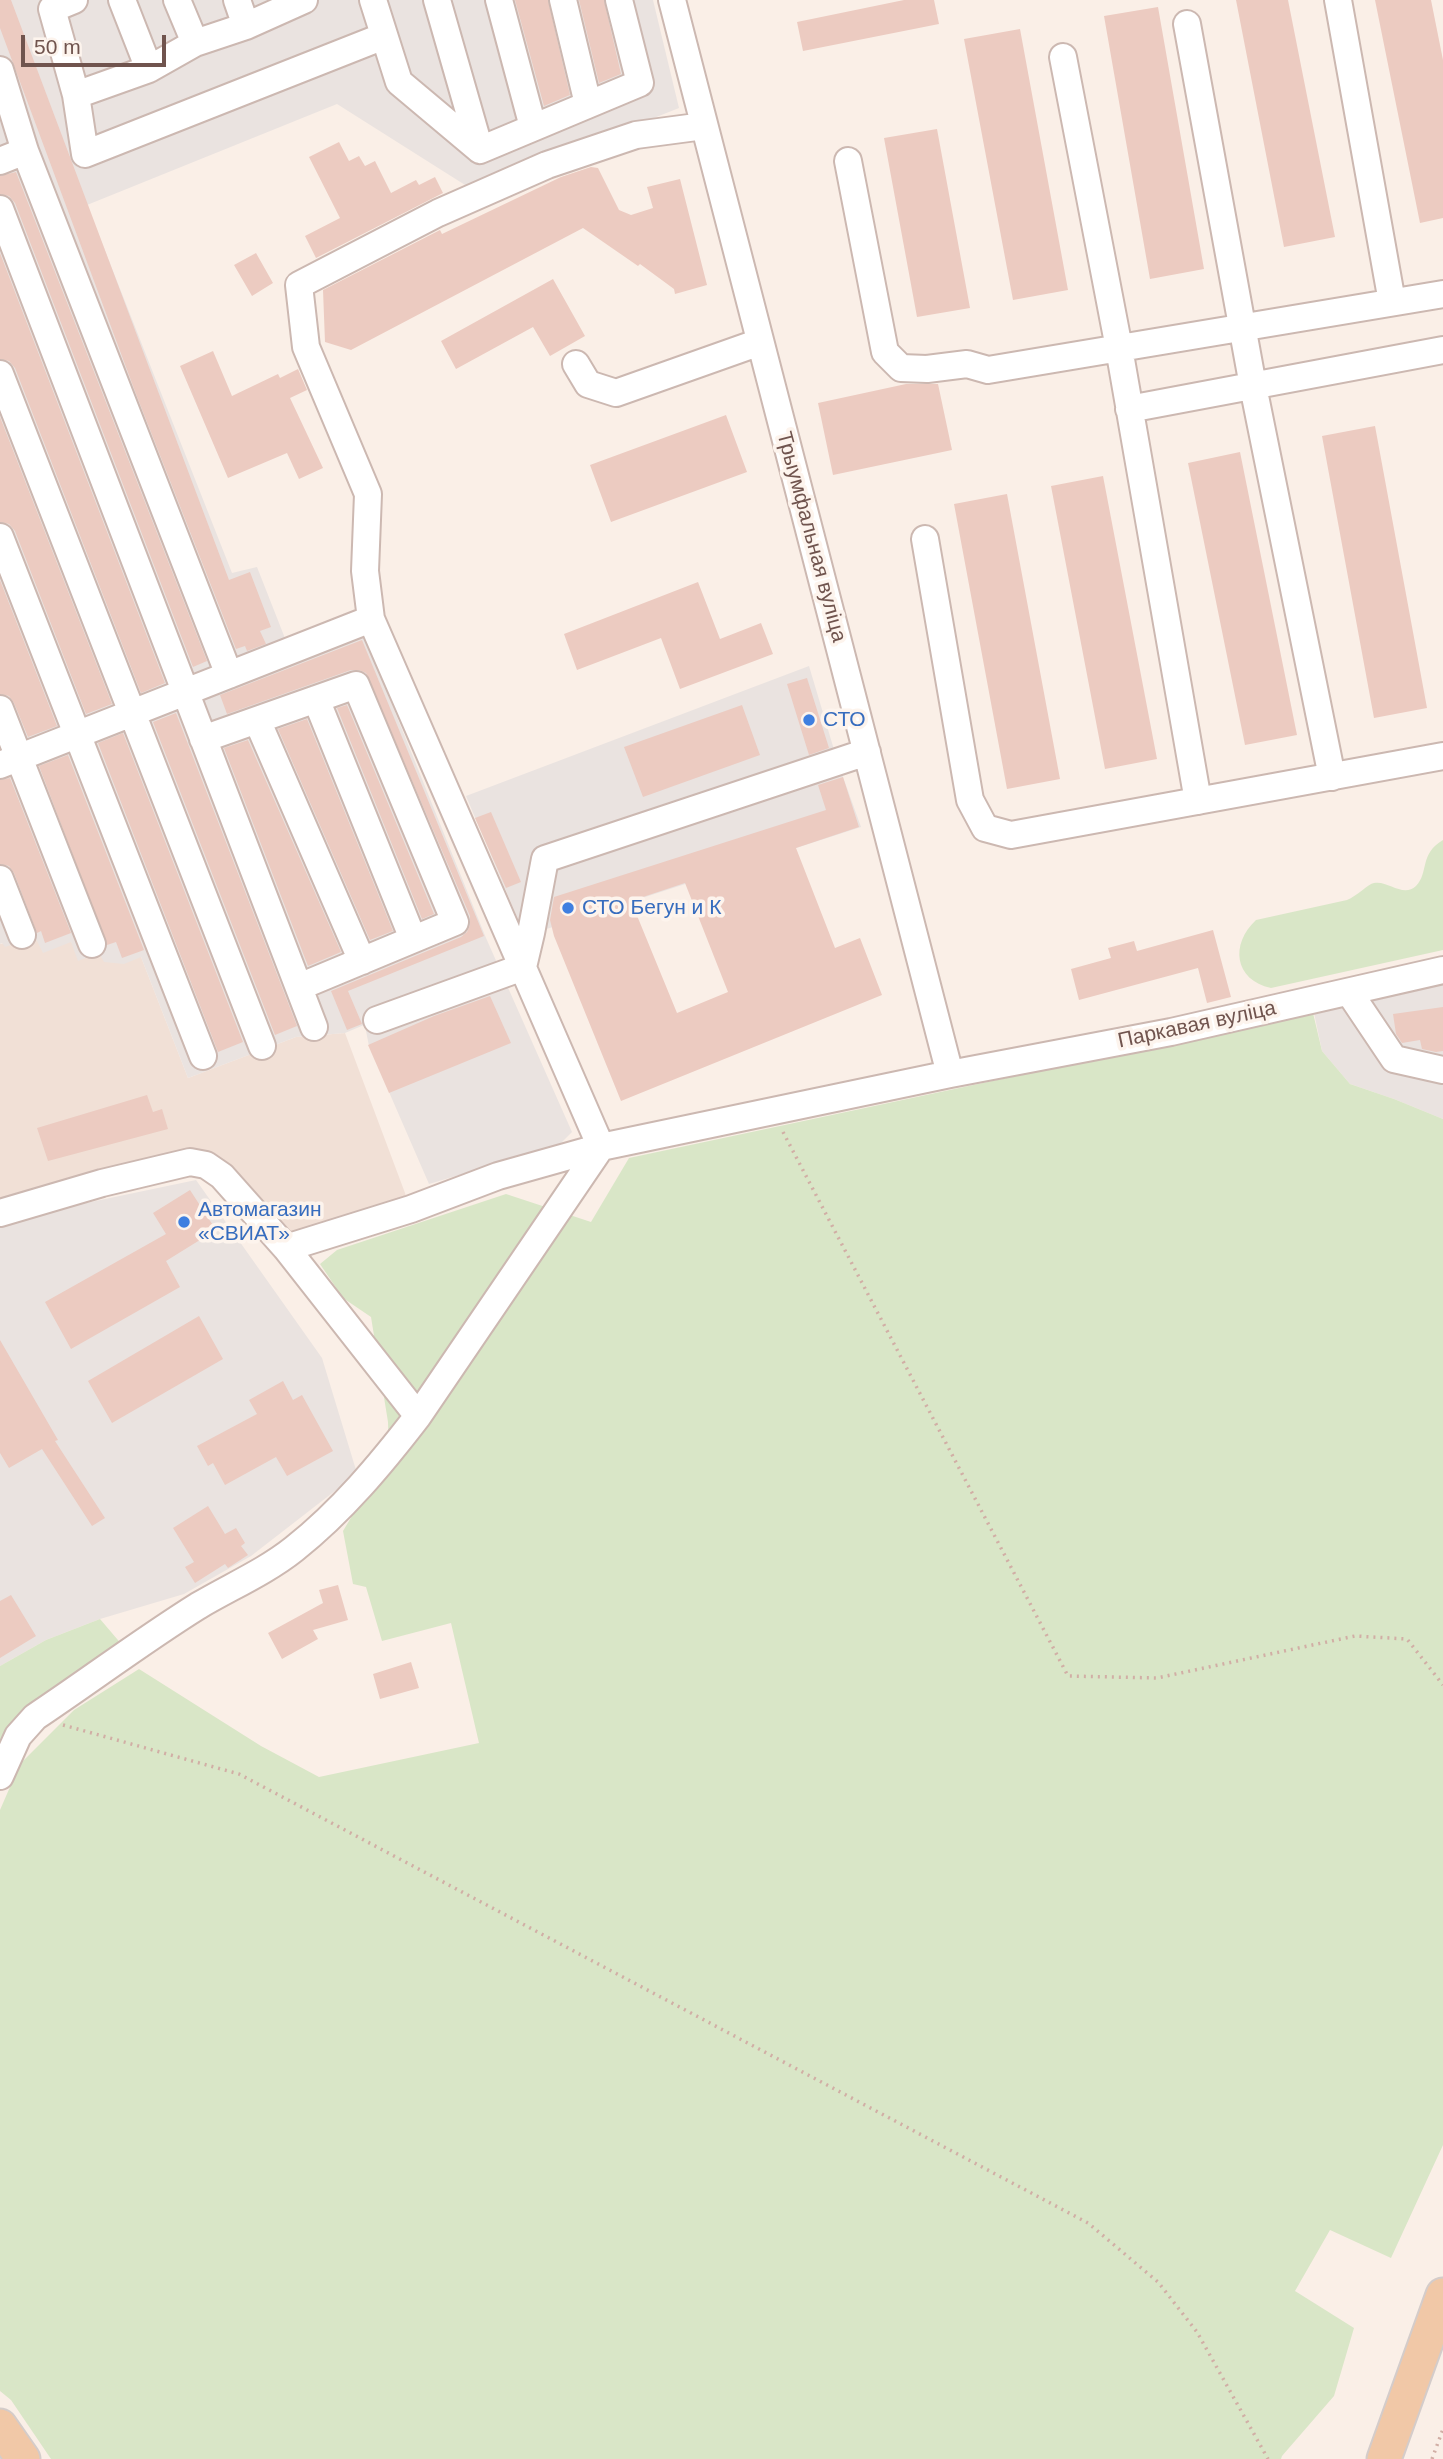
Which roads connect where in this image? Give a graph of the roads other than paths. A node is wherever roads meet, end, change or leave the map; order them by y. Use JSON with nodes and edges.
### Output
{"nodes":[{"id":1,"x":74,"y":0,"type":"edge"},
{"id":2,"x":122,"y":0,"type":"edge"},
{"id":3,"x":177,"y":0,"type":"edge"},
{"id":4,"x":237,"y":0,"type":"edge"},
{"id":5,"x":304,"y":0,"type":"edge"},
{"id":6,"x":373,"y":0,"type":"edge"},
{"id":7,"x":437,"y":0,"type":"edge"},
{"id":8,"x":499,"y":0,"type":"edge"},
{"id":9,"x":563,"y":0,"type":"edge"},
{"id":10,"x":619,"y":0,"type":"edge"},
{"id":11,"x":672,"y":0,"type":"edge"},
{"id":12,"x":1338,"y":0,"type":"edge"},
{"id":13,"x":1187,"y":24,"type":"dead end"},
{"id":14,"x":246,"y":26,"type":"junction"},
{"id":15,"x":384,"y":36,"type":"junction"},
{"id":16,"x":195,"y":43,"type":"junction"},
{"id":17,"x":1063,"y":57,"type":"dead end"},
{"id":18,"x":149,"y":69,"type":"junction"},
{"id":19,"x":0,"y":70,"type":"edge"},
{"id":20,"x":76,"y":95,"type":"junction"},
{"id":21,"x":4,"y":99,"type":"edge"},
{"id":22,"x":588,"y":104,"type":"junction"},
{"id":23,"x":704,"y":126,"type":"junction"},
{"id":24,"x":533,"y":127,"type":"junction"},
{"id":25,"x":480,"y":150,"type":"junction"},
{"id":26,"x":25,"y":151,"type":"junction"},
{"id":27,"x":0,"y":161,"type":"edge"},
{"id":28,"x":848,"y":161,"type":"dead end"},
{"id":29,"x":0,"y":209,"type":"edge"},
{"id":30,"x":1443,"y":294,"type":"edge"},
{"id":31,"x":1392,"y":302,"type":"junction"},
{"id":32,"x":1242,"y":327,"type":"junction"},
{"id":33,"x":760,"y":342,"type":"junction"},
{"id":34,"x":1119,"y":348,"type":"junction"},
{"id":35,"x":1443,"y":349,"type":"edge"},
{"id":36,"x":576,"y":364,"type":"dead end"},
{"id":37,"x":0,"y":374,"type":"edge"},
{"id":38,"x":1253,"y":386,"type":"junction"},
{"id":39,"x":1129,"y":409,"type":"junction"},
{"id":40,"x":0,"y":537,"type":"edge"},
{"id":41,"x":925,"y":539,"type":"dead end"},
{"id":42,"x":371,"y":619,"type":"junction"},
{"id":43,"x":229,"y":675,"type":"junction"},
{"id":44,"x":186,"y":692,"type":"junction"},
{"id":45,"x":316,"y":699,"type":"junction"},
{"id":46,"x":0,"y":709,"type":"edge"},
{"id":47,"x":132,"y":713,"type":"junction"},
{"id":48,"x":257,"y":720,"type":"junction"},
{"id":49,"x":77,"y":735,"type":"junction"},
{"id":50,"x":203,"y":739,"type":"junction"},
{"id":51,"x":867,"y":752,"type":"junction"},
{"id":52,"x":1443,"y":756,"type":"edge"},
{"id":53,"x":10,"y":762,"type":"edge"},
{"id":54,"x":1332,"y":777,"type":"junction"},
{"id":55,"x":1199,"y":801,"type":"junction"},
{"id":56,"x":0,"y":878,"type":"edge"},
{"id":57,"x":22,"y":935,"type":"dead end"},
{"id":58,"x":413,"y":939,"type":"junction"},
{"id":59,"x":92,"y":944,"type":"dead end"},
{"id":60,"x":362,"y":961,"type":"junction"},
{"id":61,"x":523,"y":967,"type":"junction"},
{"id":62,"x":1443,"y":970,"type":"edge"},
{"id":63,"x":299,"y":987,"type":"junction"},
{"id":64,"x":1349,"y":992,"type":"junction"},
{"id":65,"x":377,"y":1020,"type":"dead end"},
{"id":66,"x":314,"y":1027,"type":"dead end"},
{"id":67,"x":262,"y":1046,"type":"dead end"},
{"id":68,"x":203,"y":1056,"type":"dead end"},
{"id":69,"x":1443,"y":1070,"type":"edge"},
{"id":70,"x":950,"y":1074,"type":"junction"},
{"id":71,"x":601,"y":1147,"type":"junction"},
{"id":72,"x":0,"y":1213,"type":"edge"},
{"id":73,"x":286,"y":1248,"type":"junction"},
{"id":74,"x":418,"y":1416,"type":"junction"},
{"id":75,"x":0,"y":1776,"type":"edge"},
{"id":76,"x":1443,"y":2295,"type":"edge"},
{"id":77,"x":0,"y":2426,"type":"edge"},
{"id":78,"x":23,"y":2459,"type":"edge"},
{"id":79,"x":1384,"y":2459,"type":"edge"}],
"edges":[{"from":1,"to":20,"type":"street"},
{"from":2,"to":18,"type":"street"},
{"from":3,"to":16,"type":"street"},
{"from":4,"to":14,"type":"street"},
{"from":5,"to":14,"type":"street"},
{"from":6,"to":15,"type":"street"},
{"from":7,"to":25,"type":"street"},
{"from":8,"to":24,"type":"street"},
{"from":9,"to":22,"type":"street"},
{"from":10,"to":22,"type":"street"},
{"from":11,"to":23,"type":"street","name":"Трыумфальная вуліца"},
{"from":12,"to":31,"type":"street"},
{"from":13,"to":32,"type":"street"},
{"from":14,"to":16,"type":"street"},
{"from":15,"to":20,"type":"street"},
{"from":15,"to":25,"type":"street"},
{"from":16,"to":18,"type":"street"},
{"from":17,"to":34,"type":"street"},
{"from":18,"to":20,"type":"street"},
{"from":19,"to":21,"type":"street"},
{"from":21,"to":26,"type":"street"},
{"from":22,"to":24,"type":"street"},
{"from":23,"to":33,"type":"street","name":"Трыумфальная вуліца"},
{"from":23,"to":42,"type":"street"},
{"from":24,"to":25,"type":"street"},
{"from":26,"to":27,"type":"street"},
{"from":26,"to":43,"type":"street"},
{"from":28,"to":34,"type":"street"},
{"from":29,"to":44,"type":"street"},
{"from":30,"to":31,"type":"street"},
{"from":31,"to":32,"type":"street"},
{"from":32,"to":34,"type":"street"},
{"from":32,"to":38,"type":"street"},
{"from":33,"to":36,"type":"street"},
{"from":33,"to":51,"type":"street","name":"Трыумфальная вуліца"},
{"from":34,"to":39,"type":"street"},
{"from":35,"to":38,"type":"street"},
{"from":37,"to":47,"type":"street"},
{"from":38,"to":39,"type":"street"},
{"from":38,"to":54,"type":"street"},
{"from":39,"to":55,"type":"street"},
{"from":40,"to":49,"type":"street"},
{"from":41,"to":55,"type":"street"},
{"from":42,"to":43,"type":"street"},
{"from":42,"to":61,"type":"street"},
{"from":43,"to":44,"type":"street"},
{"from":44,"to":47,"type":"street"},
{"from":44,"to":50,"type":"street"},
{"from":45,"to":48,"type":"street"},
{"from":45,"to":58,"type":"street"},
{"from":45,"to":58,"type":"street"},
{"from":46,"to":53,"type":"street"},
{"from":47,"to":49,"type":"street"},
{"from":47,"to":67,"type":"street"},
{"from":48,"to":50,"type":"street"},
{"from":48,"to":60,"type":"street"},
{"from":49,"to":53,"type":"street"},
{"from":49,"to":68,"type":"street"},
{"from":50,"to":63,"type":"street"},
{"from":51,"to":61,"type":"street"},
{"from":51,"to":70,"type":"street","name":"Трыумфальная вуліца"},
{"from":52,"to":54,"type":"street"},
{"from":53,"to":59,"type":"street"},
{"from":54,"to":55,"type":"street"},
{"from":56,"to":57,"type":"street"},
{"from":58,"to":60,"type":"street"},
{"from":60,"to":63,"type":"street"},
{"from":61,"to":65,"type":"street"},
{"from":61,"to":71,"type":"street"},
{"from":62,"to":64,"type":"street","name":"Паркавая вуліца"},
{"from":63,"to":66,"type":"street"},
{"from":64,"to":69,"type":"street"},
{"from":64,"to":70,"type":"street","name":"Паркавая вуліца"},
{"from":70,"to":71,"type":"street","name":"Паркавая вуліца"},
{"from":71,"to":73,"type":"street","name":"Паркавая вуліца"},
{"from":71,"to":74,"type":"street"},
{"from":72,"to":73,"type":"street"},
{"from":73,"to":74,"type":"street"},
{"from":74,"to":75,"type":"street"},
{"from":76,"to":79,"type":"main road"},
{"from":77,"to":78,"type":"main road"}]}
